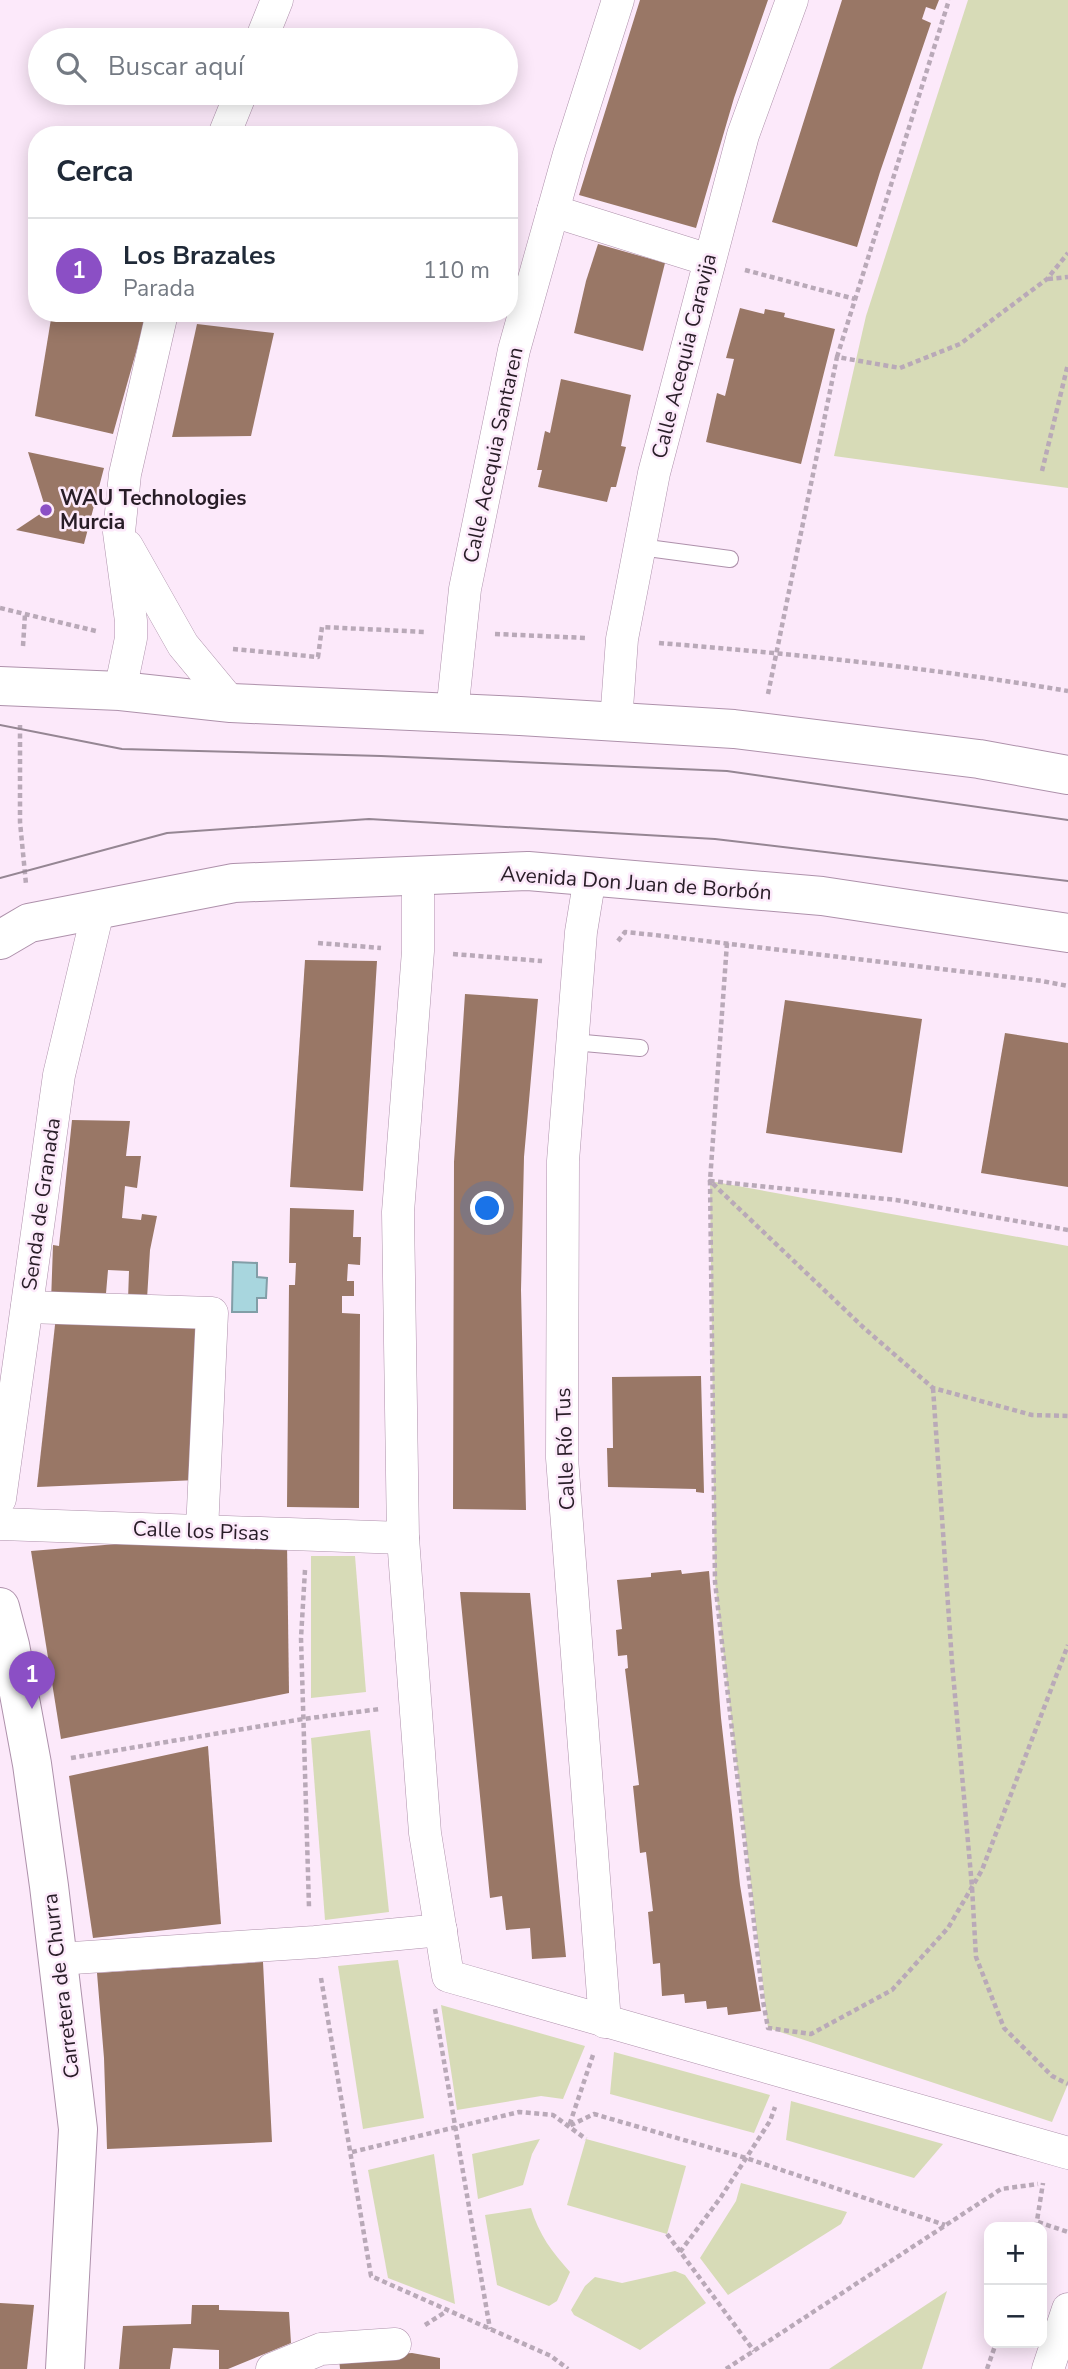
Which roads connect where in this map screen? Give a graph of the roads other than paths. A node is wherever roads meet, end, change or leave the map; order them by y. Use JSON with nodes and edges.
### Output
{"nodes":[{"id":1,"x":277,"y":0,"type":"edge"},
{"id":2,"x":618,"y":0,"type":"edge"},
{"id":3,"x":792,"y":0,"type":"edge"},
{"id":4,"x":266,"y":28,"type":"edge"},
{"id":5,"x":236,"y":105,"type":"edge"},
{"id":6,"x":228,"y":126,"type":"edge"},
{"id":7,"x":553,"y":211,"type":"junction"},
{"id":8,"x":709,"y":260,"type":"junction"},
{"id":9,"x":160,"y":322,"type":"edge"},
{"id":10,"x":119,"y":532,"type":"junction"},
{"id":11,"x":640,"y":547,"type":"junction"},
{"id":12,"x":730,"y":559,"type":"dead end"},
{"id":13,"x":10,"y":687,"type":"edge"},
{"id":14,"x":120,"y":691,"type":"junction"},
{"id":15,"x":231,"y":703,"type":"junction"},
{"id":16,"x":452,"y":713,"type":"junction"},
{"id":17,"x":616,"y":722,"type":"junction"},
{"id":18,"x":1068,"y":775,"type":"edge"},
{"id":19,"x":418,"y":876,"type":"junction"},
{"id":20,"x":590,"y":877,"type":"junction"},
{"id":21,"x":98,"y":911,"type":"junction"},
{"id":22,"x":15,"y":932,"type":"edge"},
{"id":23,"x":1068,"y":933,"type":"edge"},
{"id":24,"x":573,"y":1042,"type":"junction"},
{"id":25,"x":640,"y":1048,"type":"dead end"},
{"id":26,"x":27,"y":1307,"type":"junction"},
{"id":27,"x":0,"y":1499,"type":"edge"},
{"id":28,"x":0,"y":1524,"type":"edge"},
{"id":29,"x":202,"y":1531,"type":"junction"},
{"id":30,"x":403,"y":1538,"type":"junction"},
{"id":31,"x":0,"y":1607,"type":"edge"},
{"id":32,"x":441,"y":1930,"type":"junction"},
{"id":33,"x":58,"y":1959,"type":"junction"},
{"id":34,"x":605,"y":2022,"type":"junction"},
{"id":35,"x":1068,"y":2153,"type":"edge"},
{"id":36,"x":1068,"y":2309,"type":"edge"},
{"id":37,"x":395,"y":2344,"type":"dead end"},
{"id":38,"x":65,"y":2369,"type":"edge"},
{"id":39,"x":272,"y":2369,"type":"edge"},
{"id":40,"x":1048,"y":2369,"type":"edge"}],
"edges":[{"from":1,"to":4,"type":"street"},
{"from":2,"to":7,"type":"street","name":"Calle Acequia Santaren"},
{"from":3,"to":8,"type":"street","name":"Calle Acequia Caravija"},
{"from":5,"to":6,"type":"street"},
{"from":7,"to":8,"type":"street"},
{"from":7,"to":16,"type":"street","name":"Calle Acequia Santaren"},
{"from":8,"to":11,"type":"street","name":"Calle Acequia Caravija"},
{"from":9,"to":10,"type":"street"},
{"from":10,"to":14,"type":"street"},
{"from":10,"to":15,"type":"street"},
{"from":11,"to":12,"type":"lane"},
{"from":11,"to":17,"type":"street","name":"Calle Acequia Caravija"},
{"from":13,"to":14,"type":"main road"},
{"from":14,"to":15,"type":"main road"},
{"from":15,"to":16,"type":"main road"},
{"from":16,"to":17,"type":"main road"},
{"from":17,"to":18,"type":"main road"},
{"from":19,"to":20,"type":"main road","name":"Avenida Don Juan de Borbón"},
{"from":19,"to":21,"type":"main road","name":"Avenida Don Juan de Borbón"},
{"from":19,"to":30,"type":"street"},
{"from":20,"to":23,"type":"main road","name":"Avenida Don Juan de Borbón"},
{"from":20,"to":24,"type":"street","name":"Calle Río Tus"},
{"from":21,"to":22,"type":"main road","name":"Avenida Don Juan de Borbón"},
{"from":21,"to":26,"type":"street","name":"Senda de Granada"},
{"from":24,"to":25,"type":"lane"},
{"from":24,"to":34,"type":"street","name":"Calle Río Tus"},
{"from":26,"to":27,"type":"street","name":"Senda de Granada"},
{"from":26,"to":29,"type":"street"},
{"from":28,"to":29,"type":"street","name":"Calle los Pisas"},
{"from":29,"to":30,"type":"street","name":"Calle los Pisas"},
{"from":30,"to":32,"type":"street"},
{"from":31,"to":33,"type":"main road","name":"Carretera de Churra"},
{"from":32,"to":33,"type":"street"},
{"from":32,"to":34,"type":"street"},
{"from":33,"to":38,"type":"main road","name":"Carretera de Churra"},
{"from":34,"to":35,"type":"street"},
{"from":36,"to":40,"type":"street"},
{"from":37,"to":39,"type":"street"}]}
